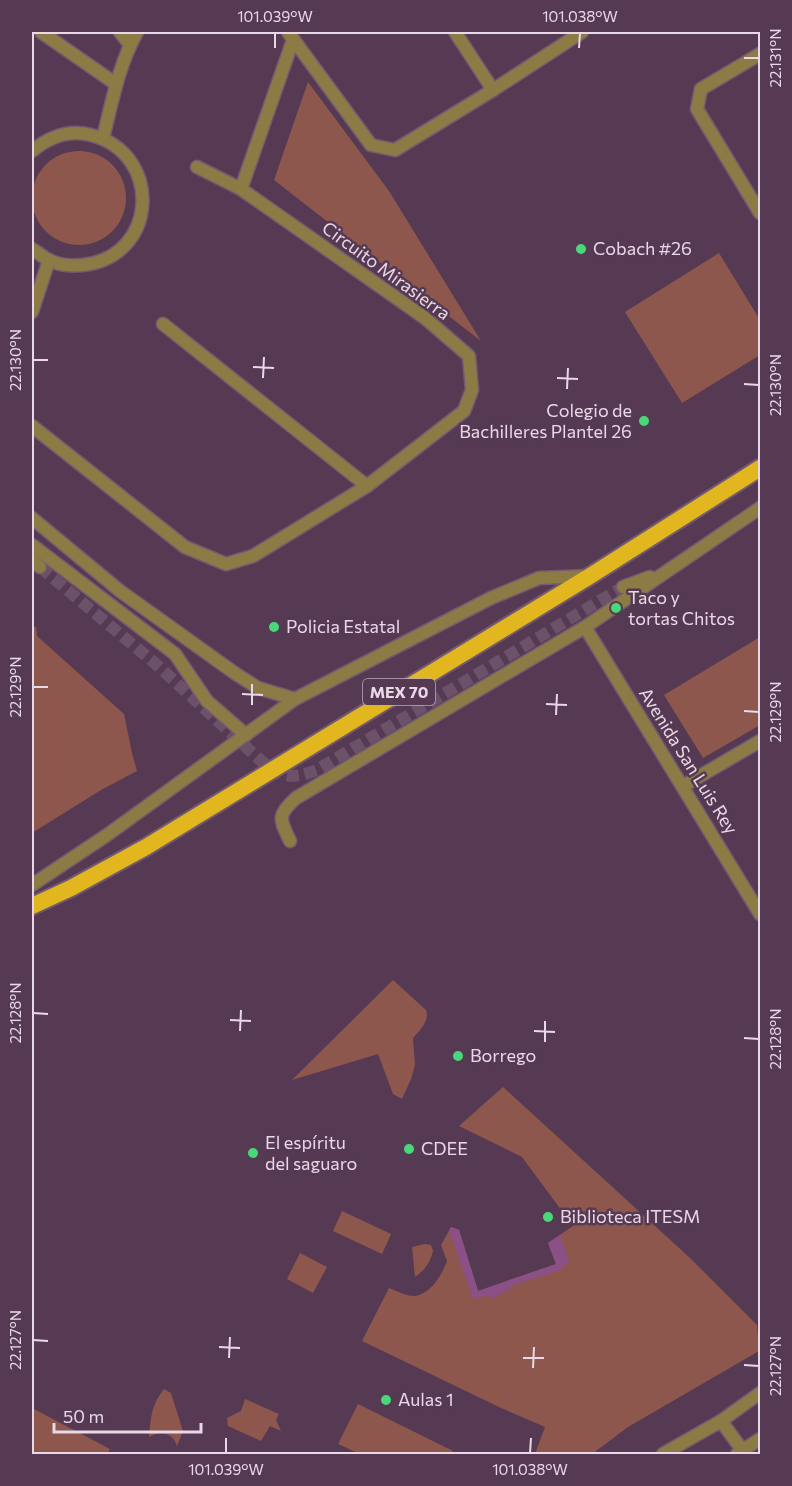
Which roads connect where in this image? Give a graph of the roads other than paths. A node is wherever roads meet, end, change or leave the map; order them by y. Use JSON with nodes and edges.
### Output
{"nodes":[{"id":1,"x":41,"y":32,"type":"edge"},
{"id":2,"x":120,"y":32,"type":"edge"},
{"id":3,"x":137,"y":32,"type":"edge"},
{"id":4,"x":455,"y":32,"type":"edge"},
{"id":5,"x":582,"y":32,"type":"edge"},
{"id":6,"x":290,"y":36,"type":"edge"},
{"id":7,"x":129,"y":45,"type":"junction"},
{"id":8,"x":760,"y":54,"type":"edge"},
{"id":9,"x":116,"y":84,"type":"junction"},
{"id":10,"x":493,"y":90,"type":"junction"},
{"id":11,"x":103,"y":138,"type":"junction"},
{"id":12,"x":32,"y":151,"type":"edge"},
{"id":13,"x":197,"y":167,"type":"dead end"},
{"id":14,"x":242,"y":189,"type":"junction"},
{"id":15,"x":760,"y":213,"type":"edge"},
{"id":16,"x":32,"y":249,"type":"edge"},
{"id":17,"x":49,"y":260,"type":"junction"},
{"id":18,"x":32,"y":312,"type":"edge"},
{"id":19,"x":163,"y":324,"type":"dead end"},
{"id":20,"x":32,"y":426,"type":"edge"},
{"id":21,"x":760,"y":468,"type":"edge"},
{"id":22,"x":367,"y":486,"type":"junction"},
{"id":23,"x":760,"y":508,"type":"edge"},
{"id":24,"x":32,"y":518,"type":"edge"},
{"id":25,"x":32,"y":545,"type":"edge"},
{"id":26,"x":671,"y":568,"type":"junction"},
{"id":27,"x":590,"y":576,"type":"junction"},
{"id":28,"x":623,"y":588,"type":"tunnel mouth"},
{"id":29,"x":585,"y":627,"type":"junction"},
{"id":30,"x":295,"y":699,"type":"junction"},
{"id":31,"x":246,"y":735,"type":"junction"},
{"id":32,"x":760,"y":741,"type":"edge"},
{"id":33,"x":683,"y":786,"type":"junction"},
{"id":34,"x":290,"y":841,"type":"dead end"},
{"id":35,"x":32,"y":885,"type":"edge"},
{"id":36,"x":32,"y":906,"type":"edge"},
{"id":37,"x":760,"y":914,"type":"edge"},
{"id":38,"x":760,"y":1393,"type":"edge"},
{"id":39,"x":721,"y":1421,"type":"junction"},
{"id":40,"x":760,"y":1439,"type":"edge"},
{"id":41,"x":740,"y":1453,"type":"edge"},
{"id":42,"x":663,"y":1455,"type":"edge"}],
"edges":[{"from":1,"to":9,"type":"street"},
{"from":2,"to":7,"type":"street"},
{"from":3,"to":7,"type":"street"},
{"from":4,"to":10,"type":"street"},
{"from":5,"to":10,"type":"street"},
{"from":6,"to":10,"type":"street"},
{"from":6,"to":14,"type":"street"},
{"from":7,"to":9,"type":"street"},
{"from":8,"to":15,"type":"street"},
{"from":9,"to":11,"type":"street"},
{"from":11,"to":12,"type":"street"},
{"from":11,"to":17,"type":"street"},
{"from":13,"to":14,"type":"street","name":"Circuito Mirasierra"},
{"from":14,"to":22,"type":"street","name":"Circuito Mirasierra"},
{"from":16,"to":17,"type":"street"},
{"from":17,"to":18,"type":"street"},
{"from":19,"to":22,"type":"street"},
{"from":20,"to":22,"type":"street","name":"Circuito Mirasierra"},
{"from":21,"to":27,"type":"highway","number":"MEX 70"},
{"from":23,"to":26,"type":"street"},
{"from":24,"to":30,"type":"street"},
{"from":25,"to":31,"type":"street"},
{"from":26,"to":28,"type":"street"},
{"from":26,"to":29,"type":"street"},
{"from":27,"to":30,"type":"street"},
{"from":27,"to":36,"type":"highway","number":"MEX 70"},
{"from":29,"to":33,"type":"street","name":"Avenida San Luis Rey"},
{"from":29,"to":34,"type":"street"},
{"from":30,"to":31,"type":"street"},
{"from":31,"to":35,"type":"street"},
{"from":32,"to":33,"type":"street"},
{"from":33,"to":37,"type":"street","name":"Avenida San Luis Rey"},
{"from":38,"to":39,"type":"street"},
{"from":39,"to":41,"type":"street"},
{"from":39,"to":42,"type":"street"},
{"from":40,"to":41,"type":"street"}]}
